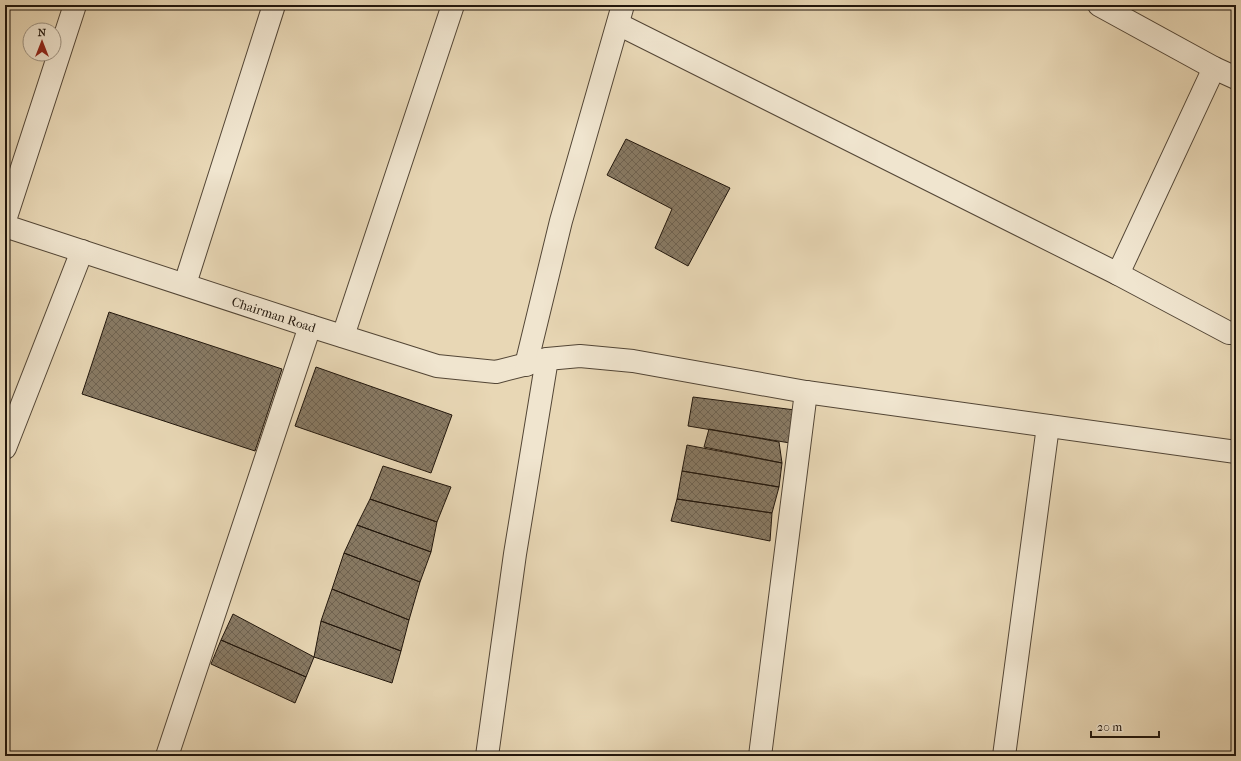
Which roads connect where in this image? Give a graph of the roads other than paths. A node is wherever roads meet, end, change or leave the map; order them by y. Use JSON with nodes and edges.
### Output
{"nodes":[{"id":1,"x":75,"y":5,"type":"edge"},
{"id":2,"x":274,"y":5,"type":"edge"},
{"id":3,"x":453,"y":5,"type":"edge"},
{"id":4,"x":1107,"y":7,"type":"edge"},
{"id":5,"x":620,"y":15,"type":"edge"},
{"id":6,"x":1214,"y":68,"type":"junction"},
{"id":7,"x":1236,"y":78,"type":"edge"},
{"id":8,"x":5,"y":220,"type":"edge"},
{"id":9,"x":5,"y":226,"type":"edge"},
{"id":10,"x":82,"y":251,"type":"junction"},
{"id":11,"x":1118,"y":274,"type":"junction"},
{"id":12,"x":185,"y":284,"type":"junction"},
{"id":13,"x":310,"y":326,"type":"junction"},
{"id":14,"x":1229,"y":333,"type":"dead end"},
{"id":15,"x":343,"y":336,"type":"junction"},
{"id":16,"x":536,"y":362,"type":"junction"},
{"id":17,"x":806,"y":392,"type":"junction"},
{"id":18,"x":1048,"y":426,"type":"junction"},
{"id":19,"x":5,"y":448,"type":"edge"},
{"id":20,"x":1236,"y":452,"type":"edge"},
{"id":21,"x":167,"y":756,"type":"edge"},
{"id":22,"x":487,"y":756,"type":"edge"},
{"id":23,"x":760,"y":756,"type":"edge"},
{"id":24,"x":1004,"y":756,"type":"edge"}],
"edges":[{"from":1,"to":8,"type":"street"},
{"from":2,"to":12,"type":"street"},
{"from":3,"to":15,"type":"street"},
{"from":4,"to":6,"type":"street"},
{"from":5,"to":11,"type":"street"},
{"from":5,"to":16,"type":"street"},
{"from":6,"to":7,"type":"street"},
{"from":6,"to":11,"type":"street"},
{"from":9,"to":10,"type":"street","name":"Chairman Road"},
{"from":10,"to":12,"type":"street","name":"Chairman Road"},
{"from":10,"to":19,"type":"street"},
{"from":11,"to":14,"type":"street"},
{"from":12,"to":13,"type":"street","name":"Chairman Road"},
{"from":13,"to":15,"type":"street","name":"Chairman Road"},
{"from":13,"to":21,"type":"street"},
{"from":15,"to":16,"type":"street","name":"Chairman Road"},
{"from":16,"to":17,"type":"street","name":"Chairman Road"},
{"from":16,"to":22,"type":"street"},
{"from":17,"to":18,"type":"street","name":"Chairman Road"},
{"from":17,"to":23,"type":"street"},
{"from":18,"to":20,"type":"street","name":"Chairman Road"},
{"from":18,"to":24,"type":"street"}]}
